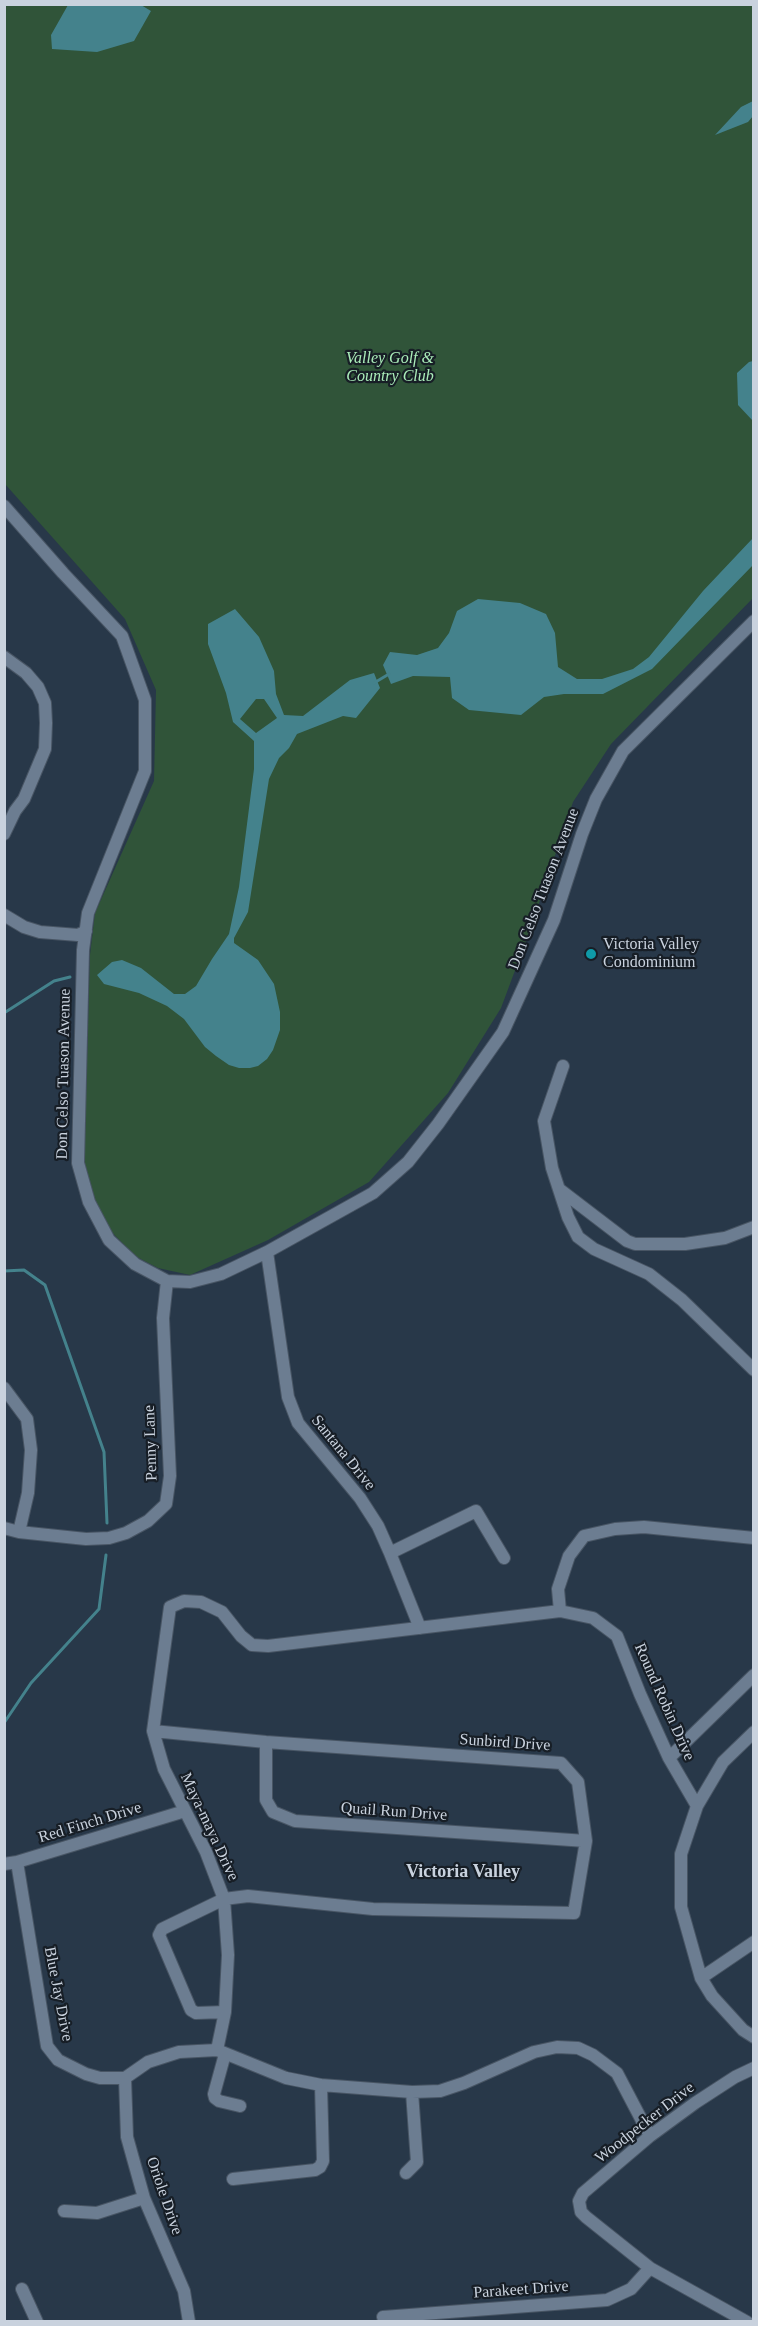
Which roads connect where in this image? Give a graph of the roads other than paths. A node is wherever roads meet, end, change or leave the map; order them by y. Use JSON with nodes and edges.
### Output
{"nodes":[{"id":1,"x":4,"y":506,"type":"edge"},
{"id":2,"x":753,"y":621,"type":"edge"},
{"id":3,"x":4,"y":657,"type":"edge"},
{"id":4,"x":4,"y":834,"type":"edge"},
{"id":5,"x":4,"y":915,"type":"edge"},
{"id":6,"x":86,"y":932,"type":"junction"},
{"id":7,"x":563,"y":1066,"type":"dead end"},
{"id":8,"x":558,"y":1188,"type":"junction"},
{"id":9,"x":753,"y":1227,"type":"edge"},
{"id":10,"x":267,"y":1252,"type":"junction"},
{"id":11,"x":167,"y":1281,"type":"junction"},
{"id":12,"x":753,"y":1370,"type":"edge"},
{"id":13,"x":4,"y":1388,"type":"edge"},
{"id":14,"x":4,"y":1528,"type":"edge"},
{"id":15,"x":19,"y":1532,"type":"junction"},
{"id":16,"x":753,"y":1538,"type":"edge"},
{"id":17,"x":390,"y":1553,"type":"junction"},
{"id":18,"x":504,"y":1558,"type":"dead end"},
{"id":19,"x":560,"y":1611,"type":"junction"},
{"id":20,"x":420,"y":1628,"type":"junction"},
{"id":21,"x":753,"y":1676,"type":"edge"},
{"id":22,"x":153,"y":1731,"type":"junction"},
{"id":23,"x":753,"y":1732,"type":"edge"},
{"id":24,"x":266,"y":1742,"type":"junction"},
{"id":25,"x":669,"y":1758,"type":"junction"},
{"id":26,"x":697,"y":1806,"type":"junction"},
{"id":27,"x":184,"y":1811,"type":"junction"},
{"id":28,"x":586,"y":1841,"type":"junction"},
{"id":29,"x":11,"y":1863,"type":"edge"},
{"id":30,"x":224,"y":1899,"type":"junction"},
{"id":31,"x":753,"y":1942,"type":"edge"},
{"id":32,"x":702,"y":1978,"type":"junction"},
{"id":33,"x":225,"y":2012,"type":"junction"},
{"id":34,"x":753,"y":2037,"type":"edge"},
{"id":35,"x":221,"y":2052,"type":"junction"},
{"id":36,"x":753,"y":2068,"type":"edge"},
{"id":37,"x":125,"y":2078,"type":"junction"},
{"id":38,"x":321,"y":2085,"type":"junction"},
{"id":39,"x":412,"y":2092,"type":"junction"},
{"id":40,"x":240,"y":2106,"type":"dead end"},
{"id":41,"x":650,"y":2136,"type":"junction"},
{"id":42,"x":406,"y":2173,"type":"dead end"},
{"id":43,"x":233,"y":2180,"type":"dead end"},
{"id":44,"x":144,"y":2198,"type":"junction"},
{"id":45,"x":64,"y":2211,"type":"dead end"},
{"id":46,"x":650,"y":2268,"type":"junction"},
{"id":47,"x":22,"y":2289,"type":"dead end"},
{"id":48,"x":383,"y":2317,"type":"dead end"},
{"id":49,"x":37,"y":2322,"type":"edge"},
{"id":50,"x":189,"y":2322,"type":"edge"},
{"id":51,"x":747,"y":2322,"type":"edge"}],
"edges":[{"from":1,"to":6,"type":"street","name":"Don Celso Tuason Avenue"},
{"from":2,"to":10,"type":"street","name":"Don Celso Tuason Avenue"},
{"from":3,"to":4,"type":"street"},
{"from":5,"to":6,"type":"street"},
{"from":6,"to":11,"type":"street","name":"Don Celso Tuason Avenue"},
{"from":7,"to":8,"type":"street"},
{"from":8,"to":9,"type":"street"},
{"from":8,"to":12,"type":"street"},
{"from":10,"to":11,"type":"street","name":"Don Celso Tuason Avenue"},
{"from":10,"to":17,"type":"street","name":"Santana Drive"},
{"from":11,"to":15,"type":"street","name":"Penny Lane"},
{"from":13,"to":15,"type":"street"},
{"from":14,"to":15,"type":"street","name":"Penny Lane"},
{"from":16,"to":19,"type":"street"},
{"from":17,"to":18,"type":"street"},
{"from":17,"to":20,"type":"street","name":"Santana Drive"},
{"from":19,"to":20,"type":"street","name":"Maya-maya Drive"},
{"from":19,"to":25,"type":"street","name":"Round Robin Drive"},
{"from":20,"to":22,"type":"street","name":"Maya-maya Drive"},
{"from":21,"to":25,"type":"street"},
{"from":22,"to":24,"type":"street","name":"Sunbird Drive"},
{"from":22,"to":27,"type":"street","name":"Maya-maya Drive"},
{"from":23,"to":26,"type":"street"},
{"from":24,"to":28,"type":"street","name":"Sunbird Drive"},
{"from":24,"to":28,"type":"street","name":"Quail Run Drive"},
{"from":25,"to":26,"type":"street","name":"Round Robin Drive"},
{"from":26,"to":32,"type":"street"},
{"from":27,"to":29,"type":"street","name":"Red Finch Drive"},
{"from":27,"to":30,"type":"street","name":"Maya-maya Drive"},
{"from":28,"to":30,"type":"street","name":"Sunbird Drive"},
{"from":29,"to":37,"type":"street","name":"Blue Jay Drive"},
{"from":30,"to":33,"type":"street","name":"Maya-maya Drive"},
{"from":30,"to":33,"type":"street"},
{"from":31,"to":32,"type":"street"},
{"from":32,"to":34,"type":"street"},
{"from":33,"to":35,"type":"street","name":"Maya-maya Drive"},
{"from":35,"to":37,"type":"street"},
{"from":35,"to":38,"type":"street"},
{"from":35,"to":40,"type":"street","name":"Maya-maya Drive"},
{"from":36,"to":41,"type":"street","name":"Woodpecker Drive"},
{"from":37,"to":44,"type":"street","name":"Oriole Drive"},
{"from":38,"to":39,"type":"street"},
{"from":38,"to":43,"type":"street"},
{"from":39,"to":41,"type":"street"},
{"from":39,"to":42,"type":"street"},
{"from":41,"to":46,"type":"street","name":"Woodpecker Drive"},
{"from":44,"to":45,"type":"street"},
{"from":44,"to":50,"type":"street","name":"Oriole Drive"},
{"from":46,"to":48,"type":"street","name":"Parakeet Drive"},
{"from":46,"to":51,"type":"street"},
{"from":47,"to":49,"type":"street"}]}
